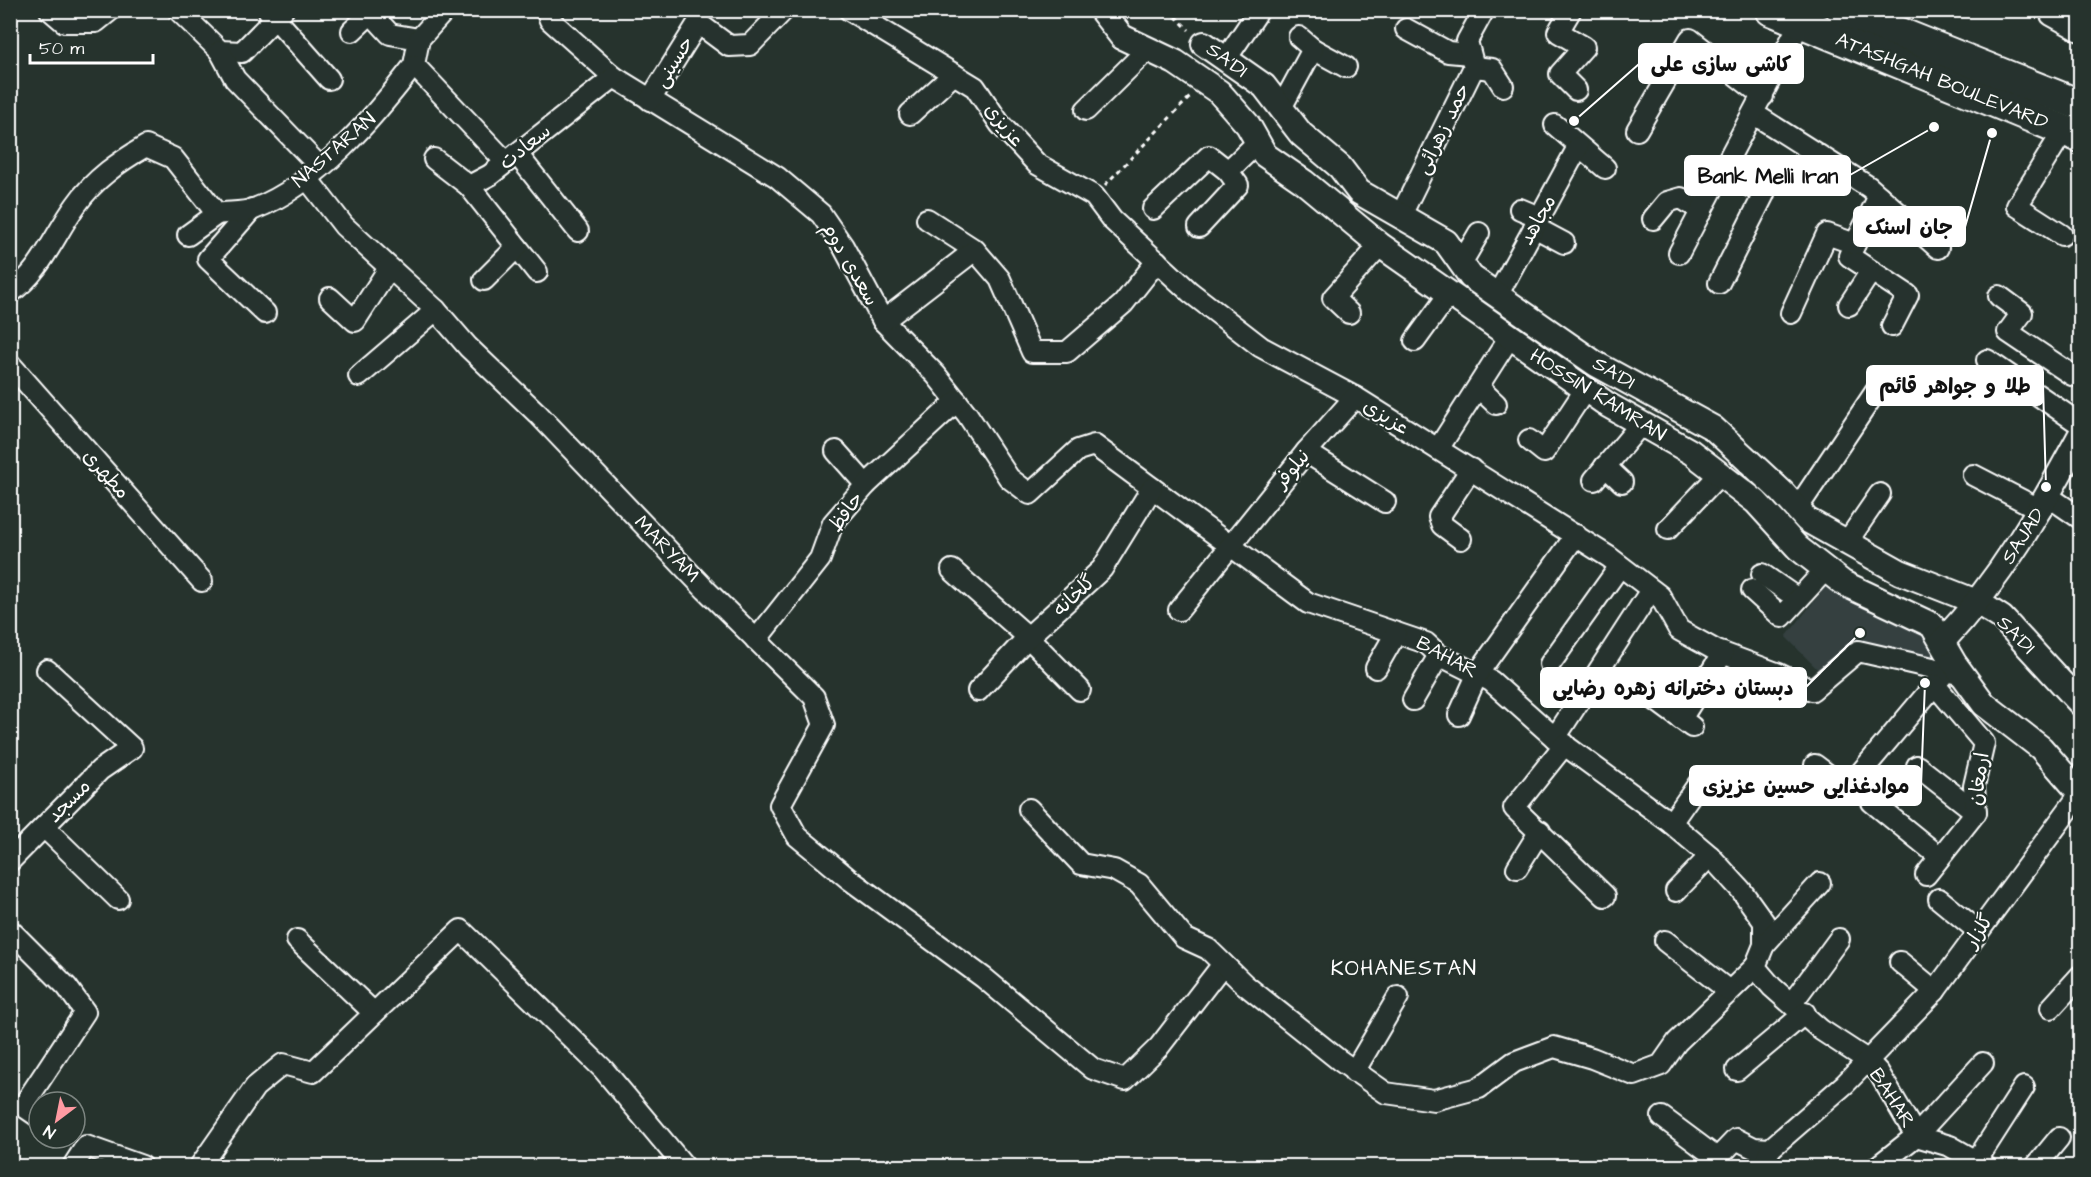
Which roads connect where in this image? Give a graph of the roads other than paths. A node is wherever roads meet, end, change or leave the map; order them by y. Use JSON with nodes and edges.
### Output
{"nodes":[{"id":1,"x":50,"y":10,"type":"edge"},
{"id":2,"x":111,"y":10,"type":"edge"},
{"id":3,"x":178,"y":10,"type":"edge"},
{"id":4,"x":445,"y":10,"type":"edge"},
{"id":5,"x":546,"y":10,"type":"edge"},
{"id":6,"x":849,"y":10,"type":"edge"},
{"id":7,"x":1101,"y":10,"type":"edge"},
{"id":8,"x":1259,"y":10,"type":"edge"},
{"id":9,"x":1484,"y":10,"type":"edge"},
{"id":10,"x":1571,"y":10,"type":"edge"},
{"id":11,"x":1771,"y":10,"type":"edge"},
{"id":12,"x":1842,"y":10,"type":"edge"},
{"id":13,"x":370,"y":12,"type":"edge"},
{"id":14,"x":275,"y":13,"type":"edge"},
{"id":15,"x":778,"y":13,"type":"edge"},
{"id":16,"x":2051,"y":15,"type":"dead end"},
{"id":17,"x":1800,"y":23,"type":"junction"},
{"id":18,"x":1406,"y":29,"type":"dead end"},
{"id":19,"x":352,"y":31,"type":"dead end"},
{"id":20,"x":2080,"y":31,"type":"edge"},
{"id":21,"x":419,"y":39,"type":"junction"},
{"id":22,"x":1204,"y":44,"type":"road end"},
{"id":23,"x":1148,"y":49,"type":"junction"},
{"id":24,"x":220,"y":51,"type":"junction"},
{"id":25,"x":1472,"y":61,"type":"junction"},
{"id":26,"x":1233,"y":64,"type":"junction"},
{"id":27,"x":414,"y":65,"type":"junction"},
{"id":28,"x":1347,"y":67,"type":"dead end"},
{"id":29,"x":954,"y":74,"type":"junction"},
{"id":30,"x":614,"y":77,"type":"junction"},
{"id":31,"x":329,"y":79,"type":"dead end"},
{"id":32,"x":1212,"y":86,"type":"junction"},
{"id":33,"x":1503,"y":86,"type":"dead end"},
{"id":34,"x":1576,"y":90,"type":"dead end"},
{"id":35,"x":1763,"y":96,"type":"junction"},
{"id":36,"x":650,"y":100,"type":"junction"},
{"id":37,"x":2080,"y":105,"type":"edge"},
{"id":38,"x":1281,"y":108,"type":"junction"},
{"id":39,"x":1086,"y":110,"type":"dead end"},
{"id":40,"x":910,"y":114,"type":"dead end"},
{"id":41,"x":1754,"y":114,"type":"junction"},
{"id":42,"x":1555,"y":124,"type":"dead end"},
{"id":43,"x":1637,"y":130,"type":"dead end"},
{"id":44,"x":2072,"y":134,"type":"edge"},
{"id":45,"x":1258,"y":142,"type":"junction"},
{"id":46,"x":1578,"y":147,"type":"junction"},
{"id":47,"x":512,"y":158,"type":"junction"},
{"id":48,"x":434,"y":159,"type":"dead end"},
{"id":49,"x":1605,"y":168,"type":"dead end"},
{"id":50,"x":1228,"y":171,"type":"junction"},
{"id":51,"x":1723,"y":171,"type":"junction"},
{"id":52,"x":313,"y":172,"type":"junction"},
{"id":53,"x":469,"y":186,"type":"junction"},
{"id":54,"x":1879,"y":196,"type":"junction"},
{"id":55,"x":252,"y":209,"type":"junction"},
{"id":56,"x":1153,"y":209,"type":"dead end"},
{"id":57,"x":1520,"y":209,"type":"dead end"},
{"id":58,"x":1702,"y":211,"type":"junction"},
{"id":59,"x":217,"y":214,"type":"junction"},
{"id":60,"x":1401,"y":214,"type":"junction"},
{"id":61,"x":927,"y":219,"type":"dead end"},
{"id":62,"x":1653,"y":219,"type":"dead end"},
{"id":63,"x":1537,"y":222,"type":"junction"},
{"id":64,"x":1199,"y":227,"type":"dead end"},
{"id":65,"x":578,"y":231,"type":"dead end"},
{"id":66,"x":1479,"y":233,"type":"dead end"},
{"id":67,"x":188,"y":235,"type":"dead end"},
{"id":68,"x":2062,"y":235,"type":"dead end"},
{"id":69,"x":1564,"y":243,"type":"dead end"},
{"id":70,"x":1855,"y":244,"type":"junction"},
{"id":71,"x":1380,"y":245,"type":"junction"},
{"id":72,"x":518,"y":247,"type":"junction"},
{"id":73,"x":1938,"y":248,"type":"dead end"},
{"id":74,"x":975,"y":250,"type":"junction"},
{"id":75,"x":1679,"y":253,"type":"dead end"},
{"id":76,"x":1157,"y":261,"type":"junction"},
{"id":77,"x":1462,"y":262,"type":"junction"},
{"id":78,"x":389,"y":268,"type":"junction"},
{"id":79,"x":1871,"y":271,"type":"junction"},
{"id":80,"x":537,"y":272,"type":"dead end"},
{"id":81,"x":484,"y":280,"type":"dead end"},
{"id":82,"x":1719,"y":284,"type":"dead end"},
{"id":83,"x":10,"y":293,"type":"edge"},
{"id":84,"x":1449,"y":294,"type":"junction"},
{"id":85,"x":1498,"y":294,"type":"junction"},
{"id":86,"x":1999,"y":297,"type":"dead end"},
{"id":87,"x":330,"y":298,"type":"dead end"},
{"id":88,"x":1849,"y":305,"type":"dead end"},
{"id":89,"x":436,"y":310,"type":"junction"},
{"id":90,"x":265,"y":313,"type":"dead end"},
{"id":91,"x":1349,"y":313,"type":"dead end"},
{"id":92,"x":1791,"y":313,"type":"dead end"},
{"id":93,"x":883,"y":321,"type":"junction"},
{"id":94,"x":1892,"y":326,"type":"dead end"},
{"id":95,"x":1509,"y":338,"type":"junction"},
{"id":96,"x":1414,"y":342,"type":"dead end"},
{"id":97,"x":1987,"y":360,"type":"dead end"},
{"id":98,"x":10,"y":364,"type":"edge"},
{"id":99,"x":359,"y":376,"type":"dead end"},
{"id":100,"x":2080,"y":377,"type":"edge"},
{"id":101,"x":1880,"y":385,"type":"dead end"},
{"id":102,"x":1478,"y":387,"type":"junction"},
{"id":103,"x":1586,"y":390,"type":"junction"},
{"id":104,"x":1355,"y":398,"type":"junction"},
{"id":105,"x":957,"y":401,"type":"junction"},
{"id":106,"x":1496,"y":404,"type":"dead end"},
{"id":107,"x":1641,"y":424,"type":"junction"},
{"id":108,"x":2080,"y":424,"type":"edge"},
{"id":109,"x":2080,"y":436,"type":"edge"},
{"id":110,"x":1529,"y":440,"type":"dead end"},
{"id":111,"x":1438,"y":449,"type":"junction"},
{"id":112,"x":836,"y":451,"type":"dead end"},
{"id":113,"x":1306,"y":452,"type":"junction"},
{"id":114,"x":1471,"y":469,"type":"junction"},
{"id":115,"x":1720,"y":474,"type":"junction"},
{"id":116,"x":1973,"y":475,"type":"dead end"},
{"id":117,"x":1622,"y":482,"type":"dead end"},
{"id":118,"x":867,"y":485,"type":"junction"},
{"id":119,"x":1152,"y":488,"type":"junction"},
{"id":120,"x":1030,"y":494,"type":"joint"},
{"id":121,"x":1880,"y":494,"type":"dead end"},
{"id":122,"x":1385,"y":502,"type":"dead end"},
{"id":123,"x":2044,"y":503,"type":"junction"},
{"id":124,"x":1797,"y":509,"type":"junction"},
{"id":125,"x":2080,"y":518,"type":"edge"},
{"id":126,"x":1668,"y":529,"type":"dead end"},
{"id":127,"x":1576,"y":535,"type":"junction"},
{"id":128,"x":1461,"y":539,"type":"dead end"},
{"id":129,"x":1846,"y":542,"type":"junction"},
{"id":130,"x":1231,"y":543,"type":"junction"},
{"id":131,"x":1620,"y":566,"type":"junction"},
{"id":132,"x":1826,"y":569,"type":"junction"},
{"id":133,"x":952,"y":570,"type":"dead end"},
{"id":134,"x":202,"y":581,"type":"dead end"},
{"id":135,"x":1757,"y":582,"type":"dead end"},
{"id":136,"x":1651,"y":590,"type":"junction"},
{"id":137,"x":1978,"y":603,"type":"junction"},
{"id":138,"x":1179,"y":610,"type":"dead end"},
{"id":139,"x":1396,"y":633,"type":"junction"},
{"id":140,"x":1028,"y":637,"type":"junction"},
{"id":141,"x":756,"y":640,"type":"junction"},
{"id":142,"x":1942,"y":642,"type":"junction"},
{"id":143,"x":1723,"y":653,"type":"junction"},
{"id":144,"x":1439,"y":655,"type":"junction"},
{"id":145,"x":1550,"y":664,"type":"dead end"},
{"id":146,"x":1376,"y":668,"type":"dead end"},
{"id":147,"x":47,"y":670,"type":"dead end"},
{"id":148,"x":1478,"y":673,"type":"junction"},
{"id":149,"x":1948,"y":677,"type":"junction"},
{"id":150,"x":1080,"y":690,"type":"dead end"},
{"id":151,"x":978,"y":691,"type":"dead end"},
{"id":152,"x":1654,"y":699,"type":"dead end"},
{"id":153,"x":2079,"y":699,"type":"edge"},
{"id":154,"x":1413,"y":700,"type":"dead end"},
{"id":155,"x":1460,"y":715,"type":"dead end"},
{"id":156,"x":1560,"y":741,"type":"junction"},
{"id":157,"x":1815,"y":765,"type":"dead end"},
{"id":158,"x":1917,"y":766,"type":"dead end"},
{"id":159,"x":1701,"y":780,"type":"dead end"},
{"id":160,"x":2080,"y":794,"type":"edge"},
{"id":161,"x":1872,"y":802,"type":"dead end"},
{"id":162,"x":1029,"y":809,"type":"dead end"},
{"id":163,"x":1976,"y":812,"type":"junction"},
{"id":164,"x":1671,"y":823,"type":"junction"},
{"id":165,"x":44,"y":826,"type":"junction"},
{"id":166,"x":1540,"y":831,"type":"junction"},
{"id":167,"x":1710,"y":856,"type":"junction"},
{"id":168,"x":1940,"y":857,"type":"junction"},
{"id":169,"x":10,"y":861,"type":"edge"},
{"id":170,"x":1517,"y":868,"type":"dead end"},
{"id":171,"x":1926,"y":875,"type":"dead end"},
{"id":172,"x":1820,"y":883,"type":"dead end"},
{"id":173,"x":1676,"y":891,"type":"dead end"},
{"id":174,"x":1605,"y":896,"type":"dead end"},
{"id":175,"x":118,"y":899,"type":"dead end"},
{"id":176,"x":1939,"y":899,"type":"dead end"},
{"id":177,"x":10,"y":930,"type":"edge"},
{"id":178,"x":1978,"y":931,"type":"junction"},
{"id":179,"x":1839,"y":939,"type":"dead end"},
{"id":180,"x":297,"y":940,"type":"dead end"},
{"id":181,"x":1665,"y":941,"type":"dead end"},
{"id":182,"x":1764,"y":945,"type":"junction"},
{"id":183,"x":1900,"y":962,"type":"dead end"},
{"id":184,"x":1223,"y":964,"type":"junction"},
{"id":185,"x":1755,"y":967,"type":"junction"},
{"id":186,"x":2080,"y":976,"type":"edge"},
{"id":187,"x":1730,"y":991,"type":"junction"},
{"id":188,"x":1935,"y":991,"type":"junction"},
{"id":189,"x":1398,"y":997,"type":"dead end"},
{"id":190,"x":1798,"y":1008,"type":"junction"},
{"id":191,"x":2051,"y":1008,"type":"dead end"},
{"id":192,"x":374,"y":1013,"type":"junction"},
{"id":193,"x":1867,"y":1060,"type":"junction"},
{"id":194,"x":1983,"y":1063,"type":"dead end"},
{"id":195,"x":1737,"y":1070,"type":"dead end"},
{"id":196,"x":1354,"y":1072,"type":"junction"},
{"id":197,"x":2024,"y":1087,"type":"dead end"},
{"id":198,"x":34,"y":1090,"type":"edge"},
{"id":199,"x":1662,"y":1117,"type":"dead end"},
{"id":200,"x":1916,"y":1136,"type":"junction"},
{"id":201,"x":2059,"y":1138,"type":"dead end"},
{"id":202,"x":87,"y":1145,"type":"edge"},
{"id":203,"x":78,"y":1150,"type":"edge"},
{"id":204,"x":1767,"y":1158,"type":"edge"},
{"id":205,"x":1713,"y":1162,"type":"edge"},
{"id":206,"x":1981,"y":1163,"type":"edge"},
{"id":207,"x":73,"y":1167,"type":"edge"},
{"id":208,"x":142,"y":1167,"type":"edge"},
{"id":209,"x":200,"y":1167,"type":"edge"},
{"id":210,"x":684,"y":1167,"type":"edge"},
{"id":211,"x":1878,"y":1167,"type":"edge"},
{"id":212,"x":2036,"y":1167,"type":"edge"}],
"edges":[{"from":1,"to":2,"type":"street"},
{"from":3,"to":24,"type":"street","name":"MARYAM"},
{"from":4,"to":21,"type":"street"},
{"from":5,"to":30,"type":"street","name":"سعدی دوم"},
{"from":6,"to":29,"type":"street","name":"عزیزی"},
{"from":7,"to":23,"type":"street","name":"HOSSIN KAMRAN"},
{"from":8,"to":26,"type":"street"},
{"from":9,"to":25,"type":"street","name":"حمد زهرائی"},
{"from":10,"to":34,"type":"street"},
{"from":11,"to":17,"type":"main road","name":"ATASHGAH BOULEVARD"},
{"from":12,"to":37,"type":"main road","name":"ATASHGAH BOULEVARD"},
{"from":13,"to":19,"type":"street"},
{"from":13,"to":21,"type":"street"},
{"from":14,"to":24,"type":"street"},
{"from":14,"to":31,"type":"street"},
{"from":15,"to":36,"type":"street","name":"حسینی"},
{"from":16,"to":20,"type":"street"},
{"from":17,"to":35,"type":"street"},
{"from":17,"to":44,"type":"main road","name":"ATASHGAH BOULEVARD"},
{"from":18,"to":25,"type":"street"},
{"from":21,"to":27,"type":"street"},
{"from":22,"to":26,"type":"street","name":"SA'DI"},
{"from":23,"to":32,"type":"street","name":"HOSSIN KAMRAN"},
{"from":23,"to":39,"type":"street"},
{"from":24,"to":52,"type":"street","name":"MARYAM"},
{"from":25,"to":33,"type":"street"},
{"from":25,"to":60,"type":"street","name":"حمد زهرائی"},
{"from":26,"to":32,"type":"street"},
{"from":26,"to":38,"type":"street","name":"SA'DI"},
{"from":27,"to":47,"type":"street"},
{"from":27,"to":52,"type":"street","name":"NASTARAN"},
{"from":28,"to":38,"type":"street"},
{"from":29,"to":40,"type":"street"},
{"from":29,"to":76,"type":"street","name":"عزیزی"},
{"from":30,"to":36,"type":"street","name":"سعدی دوم"},
{"from":30,"to":47,"type":"street","name":"سعادت"},
{"from":32,"to":45,"type":"street","name":"HOSSIN KAMRAN"},
{"from":35,"to":41,"type":"street"},
{"from":35,"to":43,"type":"street"},
{"from":36,"to":93,"type":"street","name":"سعدی دوم"},
{"from":38,"to":60,"type":"street","name":"SA'DI"},
{"from":41,"to":51,"type":"street"},
{"from":41,"to":54,"type":"street"},
{"from":42,"to":46,"type":"street"},
{"from":44,"to":68,"type":"street"},
{"from":45,"to":50,"type":"street"},
{"from":45,"to":71,"type":"street","name":"HOSSIN KAMRAN"},
{"from":46,"to":49,"type":"street"},
{"from":46,"to":63,"type":"street","name":"مجاهد"},
{"from":47,"to":53,"type":"street","name":"سعادت"},
{"from":47,"to":65,"type":"street"},
{"from":48,"to":53,"type":"street"},
{"from":50,"to":56,"type":"street"},
{"from":50,"to":64,"type":"street"},
{"from":51,"to":58,"type":"street"},
{"from":51,"to":82,"type":"street"},
{"from":52,"to":55,"type":"street","name":"NASTARAN"},
{"from":52,"to":78,"type":"street","name":"MARYAM"},
{"from":53,"to":72,"type":"street"},
{"from":54,"to":70,"type":"street"},
{"from":54,"to":73,"type":"street"},
{"from":55,"to":59,"type":"street","name":"NASTARAN"},
{"from":55,"to":90,"type":"street"},
{"from":57,"to":63,"type":"street"},
{"from":58,"to":62,"type":"street"},
{"from":58,"to":75,"type":"street"},
{"from":59,"to":67,"type":"street"},
{"from":59,"to":83,"type":"street"},
{"from":60,"to":77,"type":"street","name":"SA'DI"},
{"from":61,"to":74,"type":"street"},
{"from":63,"to":69,"type":"street"},
{"from":63,"to":85,"type":"street","name":"مجاهد"},
{"from":66,"to":77,"type":"street"},
{"from":70,"to":79,"type":"street"},
{"from":70,"to":92,"type":"street"},
{"from":71,"to":84,"type":"street","name":"HOSSIN KAMRAN"},
{"from":71,"to":91,"type":"street"},
{"from":72,"to":80,"type":"street"},
{"from":72,"to":81,"type":"street"},
{"from":74,"to":76,"type":"street"},
{"from":74,"to":93,"type":"street"},
{"from":76,"to":104,"type":"street","name":"عزیزی"},
{"from":77,"to":85,"type":"street","name":"SA'DI"},
{"from":78,"to":87,"type":"street"},
{"from":78,"to":89,"type":"street","name":"MARYAM"},
{"from":79,"to":88,"type":"street"},
{"from":79,"to":94,"type":"street"},
{"from":84,"to":95,"type":"street","name":"HOSSIN KAMRAN"},
{"from":84,"to":96,"type":"street"},
{"from":85,"to":124,"type":"street","name":"SA'DI"},
{"from":86,"to":100,"type":"street"},
{"from":89,"to":99,"type":"street"},
{"from":89,"to":141,"type":"street","name":"MARYAM"},
{"from":93,"to":105,"type":"street","name":"سعدی دوم"},
{"from":95,"to":102,"type":"street"},
{"from":95,"to":103,"type":"street","name":"HOSSIN KAMRAN"},
{"from":97,"to":108,"type":"street"},
{"from":98,"to":134,"type":"street","name":"مطهری"},
{"from":101,"to":124,"type":"street"},
{"from":102,"to":106,"type":"street"},
{"from":102,"to":111,"type":"street"},
{"from":103,"to":107,"type":"street","name":"HOSSIN KAMRAN"},
{"from":103,"to":110,"type":"street"},
{"from":104,"to":111,"type":"street","name":"عزیزی"},
{"from":104,"to":113,"type":"street","name":"نیلوفر"},
{"from":105,"to":118,"type":"street","name":"حافظ"},
{"from":105,"to":120,"type":"street","name":"سعدی دوم"},
{"from":107,"to":115,"type":"street","name":"HOSSIN KAMRAN"},
{"from":107,"to":117,"type":"street"},
{"from":109,"to":123,"type":"street","name":"SAJAD"},
{"from":111,"to":114,"type":"street","name":"عزیزی"},
{"from":112,"to":118,"type":"street"},
{"from":113,"to":122,"type":"street"},
{"from":113,"to":130,"type":"street","name":"نیلوفر"},
{"from":114,"to":127,"type":"street","name":"عزیزی"},
{"from":114,"to":128,"type":"street"},
{"from":115,"to":126,"type":"street"},
{"from":115,"to":132,"type":"street","name":"HOSSIN KAMRAN"},
{"from":116,"to":123,"type":"street"},
{"from":118,"to":141,"type":"street","name":"حافظ"},
{"from":119,"to":120,"type":"street","name":"BAHAR"},
{"from":119,"to":130,"type":"street","name":"BAHAR"},
{"from":119,"to":140,"type":"street","name":"گلخانه"},
{"from":121,"to":129,"type":"street"},
{"from":123,"to":125,"type":"street"},
{"from":123,"to":137,"type":"street","name":"SAJAD"},
{"from":124,"to":129,"type":"street","name":"SA'DI"},
{"from":127,"to":131,"type":"street","name":"عزیزی"},
{"from":127,"to":148,"type":"street"},
{"from":129,"to":137,"type":"street","name":"SA'DI"},
{"from":130,"to":138,"type":"street","name":"نیلوفر"},
{"from":130,"to":139,"type":"street","name":"BAHAR"},
{"from":131,"to":136,"type":"street","name":"عزیزی"},
{"from":131,"to":145,"type":"street"},
{"from":132,"to":135,"type":"street"},
{"from":132,"to":142,"type":"street","name":"HOSSIN KAMRAN"},
{"from":133,"to":140,"type":"street"},
{"from":136,"to":143,"type":"street","name":"عزیزی"},
{"from":136,"to":156,"type":"street"},
{"from":137,"to":142,"type":"street","name":"SAJAD"},
{"from":137,"to":153,"type":"street","name":"SA'DI"},
{"from":139,"to":144,"type":"street","name":"BAHAR"},
{"from":139,"to":146,"type":"street"},
{"from":140,"to":150,"type":"street"},
{"from":140,"to":151,"type":"street","name":"گلخانه"},
{"from":141,"to":184,"type":"street","name":"MARYAM"},
{"from":142,"to":149,"type":"street","name":"HOSSIN KAMRAN"},
{"from":143,"to":149,"type":"street","name":"عزیزی"},
{"from":143,"to":152,"type":"street"},
{"from":144,"to":148,"type":"street","name":"BAHAR"},
{"from":144,"to":154,"type":"street"},
{"from":147,"to":165,"type":"street","name":"مسجد"},
{"from":148,"to":155,"type":"street"},
{"from":148,"to":156,"type":"street","name":"BAHAR"},
{"from":149,"to":157,"type":"street"},
{"from":149,"to":160,"type":"street","name":"HOSSIN KAMRAN"},
{"from":149,"to":163,"type":"street","name":"ارمغان"},
{"from":156,"to":164,"type":"street","name":"BAHAR"},
{"from":156,"to":166,"type":"street"},
{"from":158,"to":163,"type":"street"},
{"from":159,"to":164,"type":"street"},
{"from":160,"to":178,"type":"street","name":"گلزار"},
{"from":161,"to":168,"type":"street"},
{"from":162,"to":184,"type":"street"},
{"from":163,"to":168,"type":"street","name":"ارمغان"},
{"from":164,"to":167,"type":"street","name":"BAHAR"},
{"from":165,"to":169,"type":"street","name":"مسجد"},
{"from":165,"to":175,"type":"street"},
{"from":166,"to":170,"type":"street"},
{"from":166,"to":174,"type":"street"},
{"from":167,"to":173,"type":"street"},
{"from":167,"to":182,"type":"street","name":"BAHAR"},
{"from":168,"to":171,"type":"street","name":"ارمغان"},
{"from":172,"to":182,"type":"street"},
{"from":176,"to":178,"type":"street"},
{"from":177,"to":198,"type":"street"},
{"from":178,"to":188,"type":"street","name":"گلزار"},
{"from":179,"to":190,"type":"street"},
{"from":180,"to":192,"type":"street"},
{"from":181,"to":187,"type":"street"},
{"from":182,"to":185,"type":"street"},
{"from":183,"to":188,"type":"street"},
{"from":184,"to":196,"type":"street"},
{"from":185,"to":187,"type":"street"},
{"from":185,"to":190,"type":"street","name":"BAHAR"},
{"from":186,"to":191,"type":"street"},
{"from":187,"to":196,"type":"street"},
{"from":188,"to":193,"type":"street","name":"گلزار"},
{"from":189,"to":196,"type":"street"},
{"from":190,"to":193,"type":"street","name":"BAHAR"},
{"from":190,"to":195,"type":"street"},
{"from":192,"to":209,"type":"street"},
{"from":192,"to":210,"type":"street"},
{"from":193,"to":200,"type":"street","name":"BAHAR"},
{"from":193,"to":204,"type":"street","name":"گلزار"},
{"from":194,"to":200,"type":"street"},
{"from":197,"to":206,"type":"street"},
{"from":199,"to":205,"type":"street"},
{"from":200,"to":206,"type":"street","name":"BAHAR"},
{"from":200,"to":211,"type":"street"},
{"from":201,"to":212,"type":"street"},
{"from":202,"to":208,"type":"street"},
{"from":203,"to":207,"type":"street"},
{"from":204,"to":205,"type":"street"}]}
